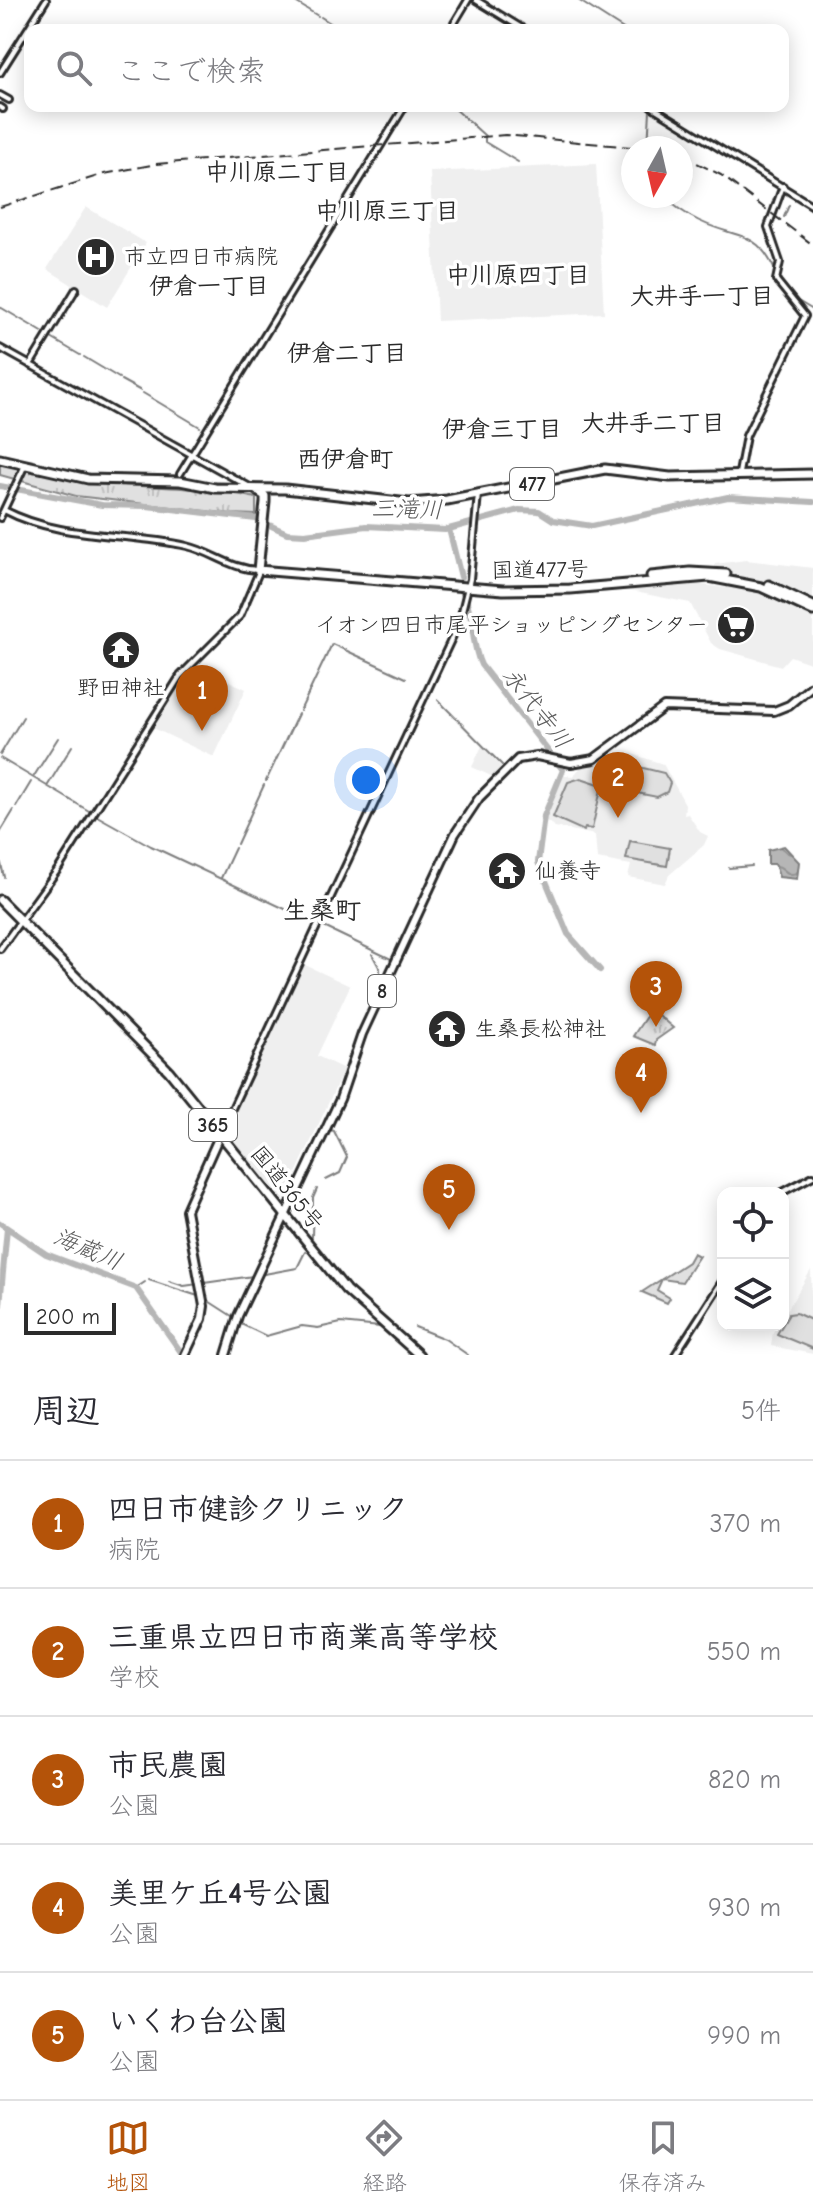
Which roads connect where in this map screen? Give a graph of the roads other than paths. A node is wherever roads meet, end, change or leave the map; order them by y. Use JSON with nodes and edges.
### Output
{"nodes":[{"id":1,"x":46,"y":0,"type":"edge"},
{"id":2,"x":468,"y":0,"type":"edge"},
{"id":3,"x":476,"y":0,"type":"edge"},
{"id":4,"x":31,"y":24,"type":"edge"},
{"id":5,"x":454,"y":24,"type":"edge"},
{"id":6,"x":515,"y":24,"type":"edge"},
{"id":7,"x":24,"y":35,"type":"edge"},
{"id":8,"x":0,"y":73,"type":"edge"},
{"id":9,"x":0,"y":95,"type":"edge"},
{"id":10,"x":9,"y":100,"type":"dead end"},
{"id":11,"x":401,"y":112,"type":"edge"},
{"id":12,"x":661,"y":112,"type":"edge"},
{"id":13,"x":783,"y":186,"type":"junction"},
{"id":14,"x":813,"y":206,"type":"edge"},
{"id":15,"x":76,"y":289,"type":"dead end"},
{"id":16,"x":0,"y":348,"type":"edge"},
{"id":17,"x":30,"y":365,"type":"junction"},
{"id":18,"x":193,"y":456,"type":"junction"},
{"id":19,"x":0,"y":459,"type":"edge"},
{"id":20,"x":25,"y":466,"type":"junction"},
{"id":21,"x":739,"y":473,"type":"junction"},
{"id":22,"x":180,"y":474,"type":"dead end"},
{"id":23,"x":813,"y":474,"type":"edge"},
{"id":24,"x":255,"y":489,"type":"junction"},
{"id":25,"x":271,"y":491,"type":"junction"},
{"id":26,"x":479,"y":498,"type":"junction"},
{"id":27,"x":5,"y":508,"type":"junction"},
{"id":28,"x":0,"y":518,"type":"edge"},
{"id":29,"x":261,"y":558,"type":"junction"},
{"id":30,"x":260,"y":571,"type":"junction"},
{"id":31,"x":318,"y":573,"type":"junction"},
{"id":32,"x":353,"y":580,"type":"junction"},
{"id":33,"x":469,"y":586,"type":"junction"},
{"id":34,"x":813,"y":609,"type":"edge"},
{"id":35,"x":813,"y":685,"type":"edge"},
{"id":36,"x":0,"y":900,"type":"edge"},
{"id":37,"x":20,"y":920,"type":"junction"},
{"id":38,"x":0,"y":949,"type":"edge"},
{"id":39,"x":220,"y":1134,"type":"junction"},
{"id":40,"x":813,"y":1176,"type":"edge"},
{"id":41,"x":789,"y":1189,"type":"edge"},
{"id":42,"x":285,"y":1216,"type":"junction"},
{"id":43,"x":717,"y":1289,"type":"edge"},
{"id":44,"x":185,"y":1355,"type":"edge"},
{"id":45,"x":226,"y":1355,"type":"edge"},
{"id":46,"x":419,"y":1355,"type":"edge"},
{"id":47,"x":675,"y":1355,"type":"edge"}],
"edges":[{"from":1,"to":4,"type":"street"},
{"from":2,"to":5,"type":"street"},
{"from":3,"to":6,"type":"street"},
{"from":7,"to":8,"type":"street"},
{"from":9,"to":10,"type":"street"},
{"from":11,"to":18,"type":"street"},
{"from":12,"to":13,"type":"street"},
{"from":13,"to":14,"type":"street"},
{"from":13,"to":21,"type":"street"},
{"from":15,"to":17,"type":"street"},
{"from":16,"to":17,"type":"street"},
{"from":17,"to":18,"type":"street"},
{"from":18,"to":22,"type":"street"},
{"from":18,"to":24,"type":"street"},
{"from":19,"to":20,"type":"highway","number":"477"},
{"from":20,"to":24,"type":"highway","number":"477"},
{"from":20,"to":27,"type":"street"},
{"from":21,"to":23,"type":"highway","number":"477"},
{"from":21,"to":26,"type":"highway","number":"477"},
{"from":24,"to":25,"type":"highway","number":"477"},
{"from":24,"to":29,"type":"highway"},
{"from":25,"to":26,"type":"highway","number":"477"},
{"from":25,"to":29,"type":"highway"},
{"from":26,"to":33,"type":"street"},
{"from":27,"to":28,"type":"street"},
{"from":27,"to":30,"type":"street"},
{"from":29,"to":30,"type":"highway"},
{"from":30,"to":31,"type":"highway","name":"国道477号"},
{"from":30,"to":32,"type":"highway","name":"国道477号"},
{"from":30,"to":37,"type":"street"},
{"from":31,"to":32,"type":"highway"},
{"from":31,"to":33,"type":"highway","name":"国道477号"},
{"from":32,"to":33,"type":"highway","name":"国道477号"},
{"from":33,"to":34,"type":"highway","name":"国道477号"},
{"from":33,"to":39,"type":"street"},
{"from":35,"to":42,"type":"main road","number":"8"},
{"from":36,"to":37,"type":"highway","name":"国道365号","number":"365"},
{"from":37,"to":38,"type":"street"},
{"from":37,"to":39,"type":"highway","name":"国道365号","number":"365"},
{"from":39,"to":42,"type":"highway","name":"国道365号","number":"365"},
{"from":39,"to":44,"type":"main road"},
{"from":40,"to":41,"type":"street"},
{"from":42,"to":45,"type":"main road","number":"8"},
{"from":42,"to":46,"type":"highway","name":"国道365号","number":"365"},
{"from":43,"to":47,"type":"street"}]}
